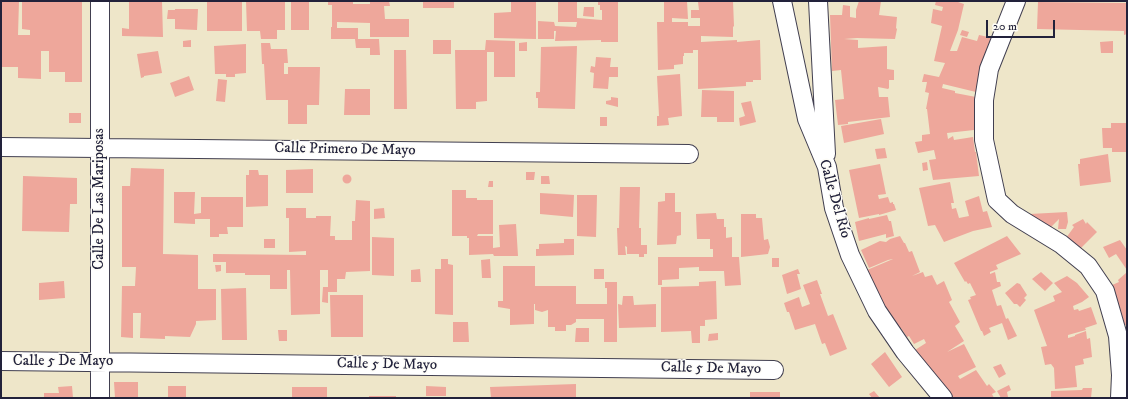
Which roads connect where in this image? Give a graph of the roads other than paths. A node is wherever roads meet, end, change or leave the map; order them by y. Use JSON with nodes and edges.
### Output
{"nodes":[{"id":1,"x":100,"y":1,"type":"edge"},
{"id":2,"x":782,"y":1,"type":"edge"},
{"id":3,"x":818,"y":1,"type":"edge"},
{"id":4,"x":1016,"y":1,"type":"edge"},
{"id":5,"x":1,"y":147,"type":"edge"},
{"id":6,"x":100,"y":148,"type":"junction"},
{"id":7,"x":689,"y":154,"type":"dead end"},
{"id":8,"x":827,"y":167,"type":"junction"},
{"id":9,"x":1,"y":361,"type":"edge"},
{"id":10,"x":100,"y":362,"type":"junction"},
{"id":11,"x":774,"y":370,"type":"dead end"},
{"id":12,"x":100,"y":398,"type":"edge"},
{"id":13,"x":943,"y":398,"type":"edge"},
{"id":14,"x":1120,"y":398,"type":"edge"}],
"edges":[{"from":1,"to":6,"type":"street","name":"Calle De Las Mariposas"},
{"from":2,"to":8,"type":"street","name":"Calle Del Río"},
{"from":3,"to":8,"type":"street"},
{"from":4,"to":14,"type":"street"},
{"from":5,"to":6,"type":"street","name":"Calle Primero De Mayo"},
{"from":6,"to":7,"type":"street","name":"Calle Primero De Mayo"},
{"from":6,"to":10,"type":"street","name":"Calle De Las Mariposas"},
{"from":8,"to":13,"type":"street","name":"Calle Del Río"},
{"from":9,"to":10,"type":"street","name":"Calle 5 De Mayo"},
{"from":10,"to":11,"type":"street","name":"Calle 5 De Mayo"},
{"from":10,"to":12,"type":"street","name":"Calle De Las Mariposas"}]}
